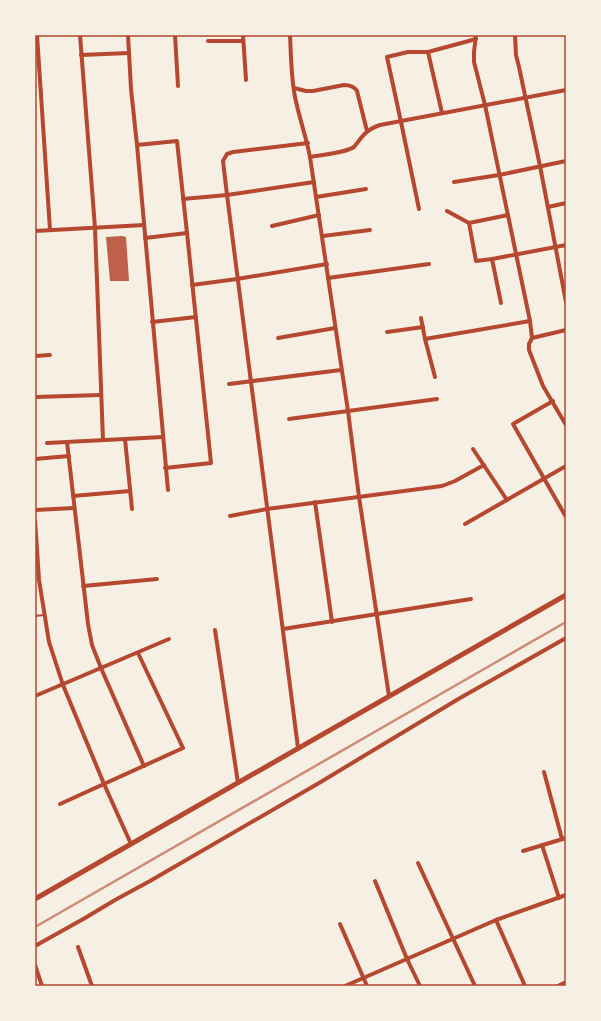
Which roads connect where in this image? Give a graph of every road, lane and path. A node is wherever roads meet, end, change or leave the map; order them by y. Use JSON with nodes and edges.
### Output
{"nodes":[{"id":1,"x":37,"y":35,"type":"edge"},
{"id":2,"x":80,"y":35,"type":"edge"},
{"id":3,"x":128,"y":35,"type":"edge"},
{"id":4,"x":175,"y":35,"type":"edge"},
{"id":5,"x":243,"y":35,"type":"edge"},
{"id":6,"x":290,"y":35,"type":"edge"},
{"id":7,"x":515,"y":35,"type":"edge"},
{"id":8,"x":476,"y":37,"type":"edge"},
{"id":9,"x":208,"y":41,"type":"dead end"},
{"id":10,"x":243,"y":41,"type":"junction"},
{"id":11,"x":428,"y":52,"type":"junction"},
{"id":12,"x":129,"y":53,"type":"junction"},
{"id":13,"x":81,"y":55,"type":"junction"},
{"id":14,"x":246,"y":80,"type":"dead end"},
{"id":15,"x":178,"y":86,"type":"dead end"},
{"id":16,"x":294,"y":88,"type":"junction"},
{"id":17,"x":566,"y":90,"type":"edge"},
{"id":18,"x":525,"y":98,"type":"junction"},
{"id":19,"x":485,"y":105,"type":"junction"},
{"id":20,"x":442,"y":113,"type":"junction"},
{"id":21,"x":401,"y":122,"type":"junction"},
{"id":22,"x":365,"y":133,"type":"junction"},
{"id":23,"x":308,"y":142,"type":"junction"},
{"id":24,"x":137,"y":145,"type":"junction"},
{"id":25,"x":310,"y":156,"type":"junction"},
{"id":26,"x":566,"y":161,"type":"edge"},
{"id":27,"x":540,"y":166,"type":"junction"},
{"id":28,"x":500,"y":174,"type":"junction"},
{"id":29,"x":314,"y":182,"type":"junction"},
{"id":30,"x":454,"y":182,"type":"dead end"},
{"id":31,"x":366,"y":189,"type":"dead end"},
{"id":32,"x":227,"y":195,"type":"junction"},
{"id":33,"x":316,"y":197,"type":"junction"},
{"id":34,"x":183,"y":199,"type":"junction"},
{"id":35,"x":566,"y":203,"type":"edge"},
{"id":36,"x":548,"y":207,"type":"junction"},
{"id":37,"x":419,"y":209,"type":"dead end"},
{"id":38,"x":447,"y":211,"type":"dead end"},
{"id":39,"x":319,"y":215,"type":"junction"},
{"id":40,"x":508,"y":215,"type":"junction"},
{"id":41,"x":469,"y":222,"type":"junction"},
{"id":42,"x":144,"y":225,"type":"junction"},
{"id":43,"x":272,"y":226,"type":"dead end"},
{"id":44,"x":95,"y":228,"type":"junction"},
{"id":45,"x":50,"y":230,"type":"junction"},
{"id":46,"x":370,"y":230,"type":"dead end"},
{"id":47,"x":35,"y":231,"type":"edge"},
{"id":48,"x":187,"y":233,"type":"junction"},
{"id":49,"x":323,"y":236,"type":"junction"},
{"id":50,"x":145,"y":238,"type":"junction"},
{"id":51,"x":566,"y":245,"type":"edge"},
{"id":52,"x":556,"y":247,"type":"junction"},
{"id":53,"x":516,"y":254,"type":"junction"},
{"id":54,"x":492,"y":259,"type":"junction"},
{"id":55,"x":327,"y":264,"type":"junction"},
{"id":56,"x":429,"y":264,"type":"dead end"},
{"id":57,"x":328,"y":278,"type":"junction"},
{"id":58,"x":237,"y":279,"type":"junction"},
{"id":59,"x":564,"y":283,"type":"edge"},
{"id":60,"x":192,"y":284,"type":"junction"},
{"id":61,"x":566,"y":302,"type":"edge"},
{"id":62,"x":501,"y":303,"type":"dead end"},
{"id":63,"x":196,"y":316,"type":"junction"},
{"id":64,"x":421,"y":318,"type":"dead end"},
{"id":65,"x":530,"y":321,"type":"junction"},
{"id":66,"x":152,"y":322,"type":"junction"},
{"id":67,"x":422,"y":327,"type":"junction"},
{"id":68,"x":336,"y":328,"type":"junction"},
{"id":69,"x":566,"y":330,"type":"edge"},
{"id":70,"x":387,"y":332,"type":"dead end"},
{"id":71,"x":278,"y":338,"type":"dead end"},
{"id":72,"x":532,"y":338,"type":"junction"},
{"id":73,"x":425,"y":339,"type":"junction"},
{"id":74,"x":50,"y":355,"type":"dead end"},
{"id":75,"x":35,"y":356,"type":"edge"},
{"id":76,"x":341,"y":370,"type":"junction"},
{"id":77,"x":435,"y":377,"type":"dead end"},
{"id":78,"x":251,"y":382,"type":"junction"},
{"id":79,"x":229,"y":384,"type":"dead end"},
{"id":80,"x":101,"y":395,"type":"junction"},
{"id":81,"x":35,"y":397,"type":"edge"},
{"id":82,"x":437,"y":399,"type":"dead end"},
{"id":83,"x":553,"y":401,"type":"junction"},
{"id":84,"x":348,"y":411,"type":"junction"},
{"id":85,"x":289,"y":419,"type":"dead end"},
{"id":86,"x":566,"y":425,"type":"edge"},
{"id":87,"x":163,"y":437,"type":"junction"},
{"id":88,"x":125,"y":439,"type":"junction"},
{"id":89,"x":103,"y":440,"type":"junction"},
{"id":90,"x":67,"y":442,"type":"junction"},
{"id":91,"x":47,"y":443,"type":"dead end"},
{"id":92,"x":473,"y":449,"type":"dead end"},
{"id":93,"x":69,"y":456,"type":"junction"},
{"id":94,"x":35,"y":459,"type":"edge"},
{"id":95,"x":484,"y":465,"type":"junction"},
{"id":96,"x":566,"y":466,"type":"edge"},
{"id":97,"x":166,"y":468,"type":"junction"},
{"id":98,"x":544,"y":479,"type":"junction"},
{"id":99,"x":168,"y":490,"type":"dead end"},
{"id":100,"x":130,"y":491,"type":"junction"},
{"id":101,"x":73,"y":496,"type":"junction"},
{"id":102,"x":359,"y":497,"type":"junction"},
{"id":103,"x":507,"y":500,"type":"junction"},
{"id":104,"x":315,"y":502,"type":"junction"},
{"id":105,"x":74,"y":508,"type":"junction"},
{"id":106,"x":132,"y":509,"type":"dead end"},
{"id":107,"x":267,"y":509,"type":"junction"},
{"id":108,"x":35,"y":510,"type":"edge"},
{"id":109,"x":230,"y":516,"type":"dead end"},
{"id":110,"x":566,"y":517,"type":"edge"},
{"id":111,"x":35,"y":520,"type":"edge"},
{"id":112,"x":465,"y":524,"type":"dead end"},
{"id":113,"x":36,"y":546,"type":"edge"},
{"id":114,"x":157,"y":579,"type":"dead end"},
{"id":115,"x":37,"y":580,"type":"edge"},
{"id":116,"x":83,"y":586,"type":"junction"},
{"id":117,"x":566,"y":595,"type":"edge"},
{"id":118,"x":471,"y":599,"type":"dead end"},
{"id":119,"x":45,"y":615,"type":"junction"},
{"id":120,"x":377,"y":615,"type":"junction"},
{"id":121,"x":35,"y":616,"type":"edge"},
{"id":122,"x":332,"y":622,"type":"junction"},
{"id":123,"x":283,"y":629,"type":"junction"},
{"id":124,"x":215,"y":630,"type":"dead end"},
{"id":125,"x":566,"y":638,"type":"edge"},
{"id":126,"x":169,"y":639,"type":"dead end"},
{"id":127,"x":138,"y":653,"type":"junction"},
{"id":128,"x":101,"y":668,"type":"junction"},
{"id":129,"x":63,"y":685,"type":"junction"},
{"id":130,"x":35,"y":696,"type":"edge"},
{"id":131,"x":389,"y":696,"type":"junction"},
{"id":132,"x":298,"y":748,"type":"junction"},
{"id":133,"x":144,"y":766,"type":"junction"},
{"id":134,"x":544,"y":772,"type":"dead end"},
{"id":135,"x":238,"y":783,"type":"junction"},
{"id":136,"x":104,"y":784,"type":"junction"},
{"id":137,"x":60,"y":804,"type":"dead end"},
{"id":138,"x":564,"y":839,"type":"edge"},
{"id":139,"x":131,"y":844,"type":"junction"},
{"id":140,"x":542,"y":845,"type":"junction"},
{"id":141,"x":522,"y":851,"type":"dead end"},
{"id":142,"x":418,"y":863,"type":"dead end"},
{"id":143,"x":375,"y":881,"type":"dead end"},
{"id":144,"x":566,"y":895,"type":"edge"},
{"id":145,"x":559,"y":898,"type":"junction"},
{"id":146,"x":35,"y":899,"type":"edge"},
{"id":147,"x":496,"y":920,"type":"junction"},
{"id":148,"x":340,"y":924,"type":"dead end"},
{"id":149,"x":453,"y":940,"type":"junction"},
{"id":150,"x":35,"y":946,"type":"edge"},
{"id":151,"x":78,"y":947,"type":"dead end"},
{"id":152,"x":407,"y":959,"type":"junction"},
{"id":153,"x":35,"y":965,"type":"edge"},
{"id":154,"x":364,"y":978,"type":"junction"},
{"id":155,"x":566,"y":982,"type":"edge"},
{"id":156,"x":42,"y":986,"type":"edge"},
{"id":157,"x":92,"y":986,"type":"edge"},
{"id":158,"x":345,"y":986,"type":"edge"},
{"id":159,"x":367,"y":986,"type":"edge"},
{"id":160,"x":420,"y":986,"type":"edge"},
{"id":161,"x":475,"y":986,"type":"edge"},
{"id":162,"x":525,"y":986,"type":"edge"},
{"id":163,"x":558,"y":986,"type":"edge"}],
"edges":[{"from":1,"to":45,"type":"street"},
{"from":2,"to":13,"type":"street"},
{"from":3,"to":12,"type":"street"},
{"from":4,"to":15,"type":"street"},
{"from":5,"to":10,"type":"street"},
{"from":6,"to":16,"type":"street"},
{"from":7,"to":18,"type":"street"},
{"from":8,"to":11,"type":"street"},
{"from":8,"to":19,"type":"street"},
{"from":9,"to":10,"type":"street"},
{"from":10,"to":14,"type":"street"},
{"from":11,"to":20,"type":"street"},
{"from":11,"to":21,"type":"street"},
{"from":12,"to":13,"type":"street"},
{"from":12,"to":24,"type":"street"},
{"from":13,"to":44,"type":"street"},
{"from":16,"to":22,"type":"street"},
{"from":16,"to":23,"type":"street"},
{"from":17,"to":18,"type":"street"},
{"from":18,"to":19,"type":"street"},
{"from":18,"to":27,"type":"street"},
{"from":19,"to":20,"type":"street"},
{"from":19,"to":28,"type":"street"},
{"from":20,"to":21,"type":"street"},
{"from":21,"to":22,"type":"street"},
{"from":21,"to":37,"type":"street"},
{"from":22,"to":25,"type":"street"},
{"from":23,"to":25,"type":"street"},
{"from":23,"to":32,"type":"street"},
{"from":24,"to":34,"type":"street"},
{"from":24,"to":42,"type":"street"},
{"from":25,"to":29,"type":"street"},
{"from":26,"to":27,"type":"street"},
{"from":27,"to":28,"type":"street"},
{"from":27,"to":36,"type":"street"},
{"from":28,"to":30,"type":"street"},
{"from":28,"to":40,"type":"street"},
{"from":29,"to":32,"type":"street"},
{"from":29,"to":33,"type":"street"},
{"from":31,"to":33,"type":"street"},
{"from":32,"to":34,"type":"street"},
{"from":32,"to":58,"type":"street"},
{"from":33,"to":39,"type":"street"},
{"from":34,"to":48,"type":"street"},
{"from":35,"to":36,"type":"street"},
{"from":36,"to":52,"type":"street"},
{"from":38,"to":41,"type":"street"},
{"from":39,"to":43,"type":"street"},
{"from":39,"to":49,"type":"street"},
{"from":40,"to":41,"type":"street"},
{"from":40,"to":53,"type":"street"},
{"from":41,"to":54,"type":"street"},
{"from":42,"to":44,"type":"street"},
{"from":42,"to":50,"type":"street"},
{"from":44,"to":45,"type":"street"},
{"from":44,"to":80,"type":"street"},
{"from":45,"to":47,"type":"street"},
{"from":46,"to":49,"type":"street"},
{"from":48,"to":50,"type":"street"},
{"from":48,"to":60,"type":"street"},
{"from":49,"to":55,"type":"street"},
{"from":50,"to":66,"type":"street"},
{"from":51,"to":52,"type":"street"},
{"from":52,"to":53,"type":"street"},
{"from":52,"to":59,"type":"street"},
{"from":53,"to":54,"type":"street"},
{"from":53,"to":65,"type":"street"},
{"from":54,"to":62,"type":"street"},
{"from":55,"to":57,"type":"street"},
{"from":55,"to":58,"type":"street"},
{"from":56,"to":57,"type":"street"},
{"from":57,"to":68,"type":"street"},
{"from":58,"to":60,"type":"street"},
{"from":58,"to":78,"type":"street"},
{"from":59,"to":61,"type":"street"},
{"from":60,"to":63,"type":"street"},
{"from":63,"to":66,"type":"street"},
{"from":63,"to":97,"type":"street"},
{"from":64,"to":67,"type":"street"},
{"from":65,"to":72,"type":"street"},
{"from":65,"to":73,"type":"street"},
{"from":66,"to":87,"type":"street"},
{"from":67,"to":70,"type":"street"},
{"from":67,"to":73,"type":"street"},
{"from":68,"to":71,"type":"street"},
{"from":68,"to":76,"type":"street"},
{"from":69,"to":72,"type":"street"},
{"from":72,"to":83,"type":"street"},
{"from":73,"to":77,"type":"street"},
{"from":74,"to":75,"type":"street"},
{"from":76,"to":78,"type":"street"},
{"from":76,"to":84,"type":"street"},
{"from":78,"to":79,"type":"street"},
{"from":78,"to":107,"type":"street"},
{"from":80,"to":81,"type":"street"},
{"from":80,"to":89,"type":"street"},
{"from":82,"to":84,"type":"street"},
{"from":83,"to":86,"type":"street"},
{"from":83,"to":98,"type":"street"},
{"from":84,"to":85,"type":"street"},
{"from":84,"to":102,"type":"street"},
{"from":87,"to":88,"type":"street"},
{"from":87,"to":97,"type":"street"},
{"from":88,"to":89,"type":"street"},
{"from":88,"to":100,"type":"street"},
{"from":89,"to":90,"type":"street"},
{"from":90,"to":91,"type":"street"},
{"from":90,"to":93,"type":"street"},
{"from":92,"to":95,"type":"street"},
{"from":93,"to":94,"type":"street"},
{"from":93,"to":101,"type":"street"},
{"from":95,"to":102,"type":"street"},
{"from":95,"to":103,"type":"street"},
{"from":96,"to":98,"type":"street"},
{"from":97,"to":99,"type":"street"},
{"from":98,"to":103,"type":"street"},
{"from":98,"to":110,"type":"street"},
{"from":100,"to":101,"type":"street"},
{"from":100,"to":106,"type":"street"},
{"from":101,"to":105,"type":"street"},
{"from":102,"to":104,"type":"street"},
{"from":102,"to":120,"type":"street"},
{"from":103,"to":112,"type":"street"},
{"from":104,"to":107,"type":"street"},
{"from":104,"to":122,"type":"street"},
{"from":105,"to":108,"type":"street"},
{"from":105,"to":116,"type":"street"},
{"from":107,"to":109,"type":"street"},
{"from":107,"to":123,"type":"street"},
{"from":111,"to":113,"type":"street"},
{"from":113,"to":115,"type":"street"},
{"from":114,"to":116,"type":"street"},
{"from":115,"to":119,"type":"street"},
{"from":116,"to":128,"type":"street"},
{"from":117,"to":131,"type":"street"},
{"from":118,"to":120,"type":"street"},
{"from":119,"to":121,"type":"lane"},
{"from":119,"to":129,"type":"street"},
{"from":120,"to":122,"type":"street"},
{"from":120,"to":131,"type":"street"},
{"from":122,"to":123,"type":"street"},
{"from":123,"to":132,"type":"street"},
{"from":124,"to":135,"type":"street"},
{"from":125,"to":150,"type":"street"},
{"from":126,"to":127,"type":"street"},
{"from":127,"to":128,"type":"street"},
{"from":127,"to":133,"type":"street"},
{"from":128,"to":129,"type":"street"},
{"from":128,"to":133,"type":"street"},
{"from":129,"to":130,"type":"street"},
{"from":129,"to":136,"type":"street"},
{"from":131,"to":132,"type":"street"},
{"from":132,"to":135,"type":"street"},
{"from":133,"to":136,"type":"street"},
{"from":134,"to":138,"type":"street"},
{"from":135,"to":139,"type":"street"},
{"from":136,"to":137,"type":"street"},
{"from":136,"to":139,"type":"street"},
{"from":138,"to":140,"type":"street"},
{"from":139,"to":146,"type":"street"},
{"from":140,"to":141,"type":"street"},
{"from":140,"to":145,"type":"street"},
{"from":142,"to":149,"type":"street"},
{"from":143,"to":152,"type":"street"},
{"from":144,"to":145,"type":"street"},
{"from":145,"to":147,"type":"street"},
{"from":147,"to":149,"type":"street"},
{"from":147,"to":162,"type":"street"},
{"from":148,"to":154,"type":"street"},
{"from":149,"to":152,"type":"street"},
{"from":149,"to":161,"type":"street"},
{"from":151,"to":157,"type":"street"},
{"from":152,"to":154,"type":"street"},
{"from":152,"to":160,"type":"street"},
{"from":153,"to":156,"type":"street"},
{"from":154,"to":158,"type":"street"},
{"from":154,"to":159,"type":"street"},
{"from":155,"to":163,"type":"street"}]}
